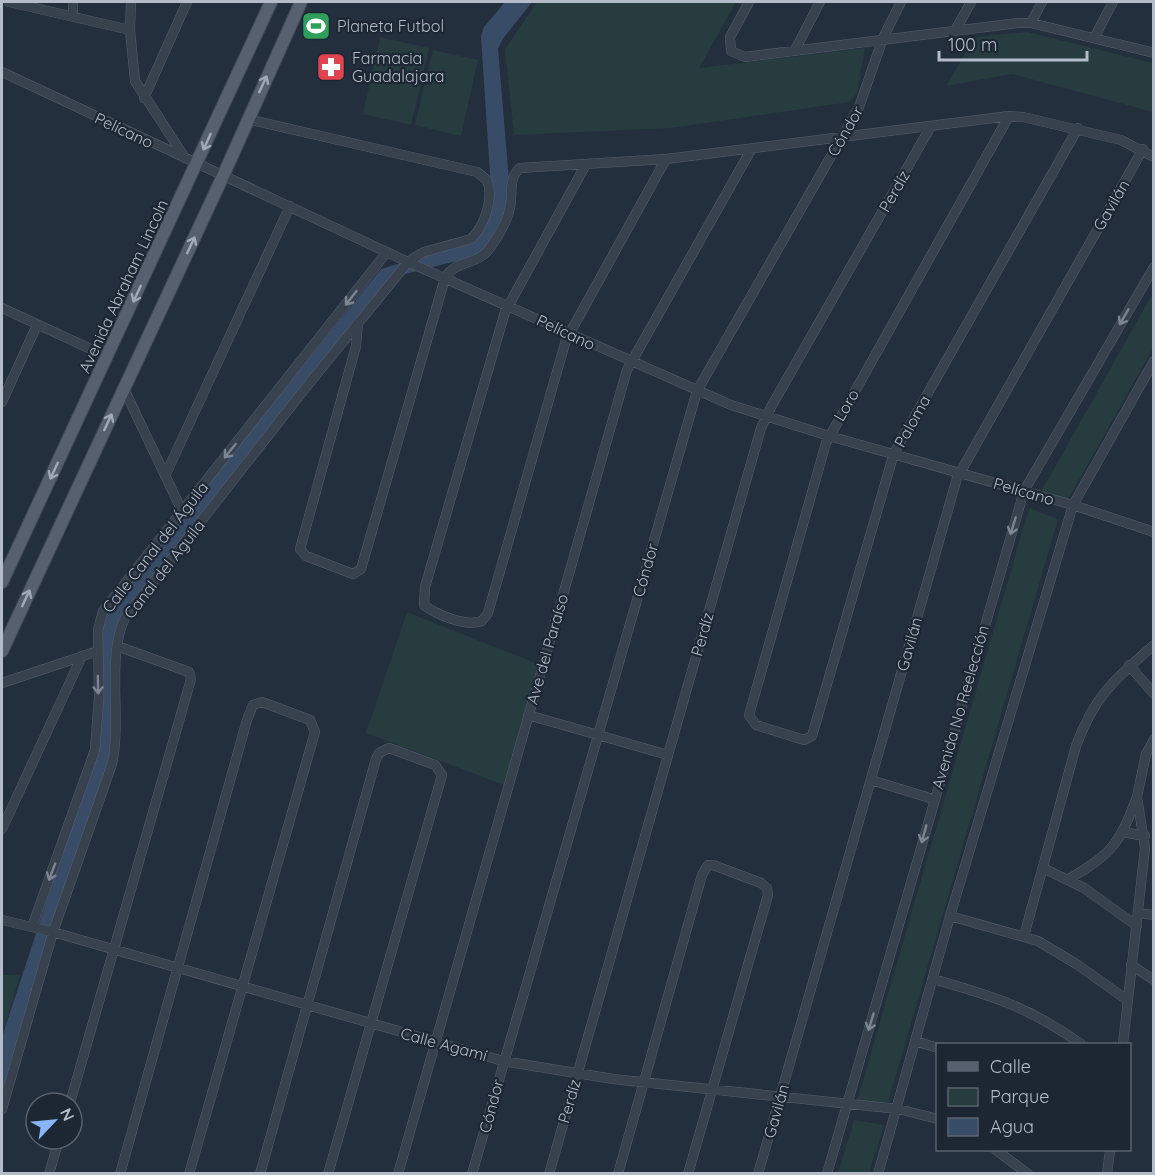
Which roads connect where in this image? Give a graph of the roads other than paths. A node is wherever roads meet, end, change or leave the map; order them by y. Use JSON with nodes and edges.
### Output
{"nodes":[{"id":1,"x":9,"y":2,"type":"edge"},
{"id":2,"x":73,"y":2,"type":"edge"},
{"id":3,"x":131,"y":2,"type":"edge"},
{"id":4,"x":187,"y":2,"type":"edge"},
{"id":5,"x":271,"y":2,"type":"edge"},
{"id":6,"x":301,"y":2,"type":"edge"},
{"id":7,"x":749,"y":2,"type":"edge"},
{"id":8,"x":820,"y":2,"type":"edge"},
{"id":9,"x":901,"y":2,"type":"edge"},
{"id":10,"x":971,"y":2,"type":"edge"},
{"id":11,"x":1042,"y":2,"type":"edge"},
{"id":12,"x":1113,"y":2,"type":"edge"},
{"id":13,"x":73,"y":17,"type":"junction"},
{"id":14,"x":1030,"y":23,"type":"junction"},
{"id":15,"x":956,"y":29,"type":"junction"},
{"id":16,"x":130,"y":30,"type":"junction"},
{"id":17,"x":882,"y":38,"type":"junction"},
{"id":18,"x":1094,"y":38,"type":"junction"},
{"id":19,"x":795,"y":50,"type":"junction"},
{"id":20,"x":1154,"y":53,"type":"edge"},
{"id":21,"x":2,"y":72,"type":"edge"},
{"id":22,"x":144,"y":98,"type":"junction"},
{"id":23,"x":1009,"y":116,"type":"junction"},
{"id":24,"x":247,"y":118,"type":"junction"},
{"id":25,"x":931,"y":126,"type":"junction"},
{"id":26,"x":1078,"y":128,"type":"junction"},
{"id":27,"x":840,"y":138,"type":"junction"},
{"id":28,"x":752,"y":147,"type":"junction"},
{"id":29,"x":1143,"y":149,"type":"junction"},
{"id":30,"x":1154,"y":157,"type":"edge"},
{"id":31,"x":666,"y":159,"type":"junction"},
{"id":32,"x":191,"y":162,"type":"junction"},
{"id":33,"x":585,"y":166,"type":"junction"},
{"id":34,"x":223,"y":176,"type":"junction"},
{"id":35,"x":290,"y":206,"type":"junction"},
{"id":36,"x":387,"y":252,"type":"junction"},
{"id":37,"x":408,"y":262,"type":"junction"},
{"id":38,"x":1154,"y":267,"type":"edge"},
{"id":39,"x":444,"y":278,"type":"junction"},
{"id":40,"x":508,"y":305,"type":"junction"},
{"id":41,"x":2,"y":308,"type":"edge"},
{"id":42,"x":358,"y":323,"type":"junction"},
{"id":43,"x":37,"y":325,"type":"junction"},
{"id":44,"x":569,"y":333,"type":"junction"},
{"id":45,"x":108,"y":357,"type":"junction"},
{"id":46,"x":1154,"y":361,"type":"edge"},
{"id":47,"x":630,"y":362,"type":"junction"},
{"id":48,"x":5,"y":383,"type":"edge"},
{"id":49,"x":124,"y":388,"type":"junction"},
{"id":50,"x":697,"y":391,"type":"junction"},
{"id":51,"x":2,"y":402,"type":"edge"},
{"id":52,"x":766,"y":417,"type":"junction"},
{"id":53,"x":829,"y":436,"type":"junction"},
{"id":54,"x":894,"y":453,"type":"junction"},
{"id":55,"x":960,"y":472,"type":"junction"},
{"id":56,"x":165,"y":476,"type":"junction"},
{"id":57,"x":1024,"y":491,"type":"junction"},
{"id":58,"x":1072,"y":505,"type":"junction"},
{"id":59,"x":182,"y":511,"type":"junction"},
{"id":60,"x":1153,"y":532,"type":"edge"},
{"id":61,"x":2,"y":582,"type":"edge"},
{"id":62,"x":1154,"y":645,"type":"edge"},
{"id":63,"x":117,"y":646,"type":"junction"},
{"id":64,"x":2,"y":651,"type":"edge"},
{"id":65,"x":98,"y":651,"type":"junction"},
{"id":66,"x":82,"y":656,"type":"junction"},
{"id":67,"x":1129,"y":665,"type":"junction"},
{"id":68,"x":2,"y":683,"type":"edge"},
{"id":69,"x":1154,"y":694,"type":"edge"},
{"id":70,"x":528,"y":715,"type":"junction"},
{"id":71,"x":598,"y":735,"type":"junction"},
{"id":72,"x":1154,"y":739,"type":"edge"},
{"id":73,"x":809,"y":740,"type":"joint"},
{"id":74,"x":668,"y":755,"type":"junction"},
{"id":75,"x":871,"y":780,"type":"junction"},
{"id":76,"x":1137,"y":797,"type":"junction"},
{"id":77,"x":933,"y":799,"type":"junction"},
{"id":78,"x":2,"y":829,"type":"edge"},
{"id":79,"x":1124,"y":832,"type":"junction"},
{"id":80,"x":1145,"y":836,"type":"junction"},
{"id":81,"x":1043,"y":868,"type":"junction"},
{"id":82,"x":1069,"y":879,"type":"junction"},
{"id":83,"x":1138,"y":913,"type":"junction"},
{"id":84,"x":1154,"y":915,"type":"edge"},
{"id":85,"x":950,"y":916,"type":"junction"},
{"id":86,"x":2,"y":920,"type":"edge"},
{"id":87,"x":1137,"y":926,"type":"junction"},
{"id":88,"x":34,"y":928,"type":"junction"},
{"id":89,"x":50,"y":931,"type":"junction"},
{"id":90,"x":1024,"y":936,"type":"junction"},
{"id":91,"x":113,"y":950,"type":"junction"},
{"id":92,"x":1131,"y":965,"type":"junction"},
{"id":93,"x":177,"y":968,"type":"junction"},
{"id":94,"x":933,"y":979,"type":"junction"},
{"id":95,"x":1154,"y":980,"type":"edge"},
{"id":96,"x":242,"y":987,"type":"junction"},
{"id":97,"x":1127,"y":1000,"type":"junction"},
{"id":98,"x":307,"y":1005,"type":"junction"},
{"id":99,"x":370,"y":1024,"type":"junction"},
{"id":100,"x":915,"y":1041,"type":"junction"},
{"id":101,"x":435,"y":1042,"type":"junction"},
{"id":102,"x":1080,"y":1043,"type":"edge"},
{"id":103,"x":1124,"y":1043,"type":"edge"},
{"id":104,"x":936,"y":1047,"type":"edge"},
{"id":105,"x":503,"y":1061,"type":"junction"},
{"id":106,"x":577,"y":1074,"type":"junction"},
{"id":107,"x":645,"y":1082,"type":"junction"},
{"id":108,"x":711,"y":1089,"type":"junction"},
{"id":109,"x":73,"y":1091,"type":"edge"},
{"id":110,"x":780,"y":1097,"type":"junction"},
{"id":111,"x":846,"y":1104,"type":"junction"},
{"id":112,"x":2,"y":1109,"type":"edge"},
{"id":113,"x":897,"y":1109,"type":"junction"},
{"id":114,"x":936,"y":1119,"type":"edge"},
{"id":115,"x":56,"y":1151,"type":"edge"},
{"id":116,"x":999,"y":1151,"type":"edge"},
{"id":117,"x":1110,"y":1151,"type":"edge"},
{"id":118,"x":50,"y":1173,"type":"edge"},
{"id":119,"x":120,"y":1173,"type":"edge"},
{"id":120,"x":189,"y":1173,"type":"edge"},
{"id":121,"x":260,"y":1173,"type":"edge"},
{"id":122,"x":328,"y":1173,"type":"edge"},
{"id":123,"x":398,"y":1173,"type":"edge"},
{"id":124,"x":472,"y":1173,"type":"edge"},
{"id":125,"x":549,"y":1173,"type":"edge"},
{"id":126,"x":618,"y":1173,"type":"edge"},
{"id":127,"x":687,"y":1173,"type":"edge"},
{"id":128,"x":758,"y":1173,"type":"edge"},
{"id":129,"x":827,"y":1173,"type":"edge"},
{"id":130,"x":878,"y":1173,"type":"edge"},
{"id":131,"x":1028,"y":1173,"type":"edge"},
{"id":132,"x":1107,"y":1173,"type":"edge"}],
"edges":[{"from":1,"to":13,"type":"street"},
{"from":2,"to":13,"type":"street"},
{"from":3,"to":16,"type":"street"},
{"from":4,"to":22,"type":"street"},
{"from":5,"to":32,"type":"main road","name":"Avenida Abraham Lincoln","one_way":true},
{"from":24,"to":6,"type":"main road","one_way":true},
{"from":7,"to":19,"type":"street"},
{"from":8,"to":19,"type":"street"},
{"from":9,"to":17,"type":"street","name":"Cóndor"},
{"from":10,"to":15,"type":"street"},
{"from":11,"to":14,"type":"street"},
{"from":12,"to":18,"type":"street"},
{"from":13,"to":16,"type":"street"},
{"from":14,"to":15,"type":"street"},
{"from":14,"to":18,"type":"street"},
{"from":15,"to":17,"type":"street"},
{"from":16,"to":22,"type":"street"},
{"from":17,"to":19,"type":"street"},
{"from":17,"to":27,"type":"street","name":"Cóndor"},
{"from":18,"to":20,"type":"street"},
{"from":21,"to":32,"type":"street","name":"Pelícano"},
{"from":22,"to":32,"type":"street"},
{"from":23,"to":25,"type":"street"},
{"from":23,"to":26,"type":"street"},
{"from":23,"to":53,"type":"street","name":"Loro"},
{"from":24,"to":34,"type":"main road"},
{"from":24,"to":37,"type":"street"},
{"from":25,"to":27,"type":"street"},
{"from":25,"to":52,"type":"street","name":"Perdíz"},
{"from":26,"to":29,"type":"street"},
{"from":26,"to":54,"type":"street","name":"Paloma"},
{"from":27,"to":28,"type":"street"},
{"from":27,"to":50,"type":"street","name":"Cóndor"},
{"from":28,"to":31,"type":"street"},
{"from":28,"to":47,"type":"street","name":"Ave del Paraíso"},
{"from":29,"to":30,"type":"street"},
{"from":29,"to":55,"type":"street","name":"Gavilán"},
{"from":31,"to":33,"type":"street"},
{"from":31,"to":44,"type":"street"},
{"from":32,"to":34,"type":"street","name":"Pelícano"},
{"from":32,"to":45,"type":"main road","name":"Avenida Abraham Lincoln","one_way":true},
{"from":33,"to":39,"type":"street"},
{"from":33,"to":40,"type":"street"},
{"from":34,"to":35,"type":"street","name":"Pelícano"},
{"from":49,"to":34,"type":"main road","one_way":true},
{"from":35,"to":36,"type":"street","name":"Pelícano"},
{"from":35,"to":56,"type":"street"},
{"from":36,"to":37,"type":"street","name":"Pelícano"},
{"from":36,"to":59,"type":"street","name":"Calle Canal del Águila","one_way":true},
{"from":37,"to":39,"type":"street","name":"Pelícano"},
{"from":37,"to":42,"type":"street","name":"Canal del Aguila"},
{"from":38,"to":57,"type":"street","name":"Avenida No Reelección","one_way":true},
{"from":39,"to":40,"type":"street","name":"Pelícano"},
{"from":39,"to":42,"type":"street"},
{"from":40,"to":44,"type":"street","name":"Pelícano"},
{"from":40,"to":44,"type":"street"},
{"from":41,"to":43,"type":"street"},
{"from":42,"to":63,"type":"street","name":"Canal del Aguila"},
{"from":43,"to":45,"type":"street"},
{"from":43,"to":48,"type":"street"},
{"from":44,"to":47,"type":"street","name":"Pelícano"},
{"from":45,"to":61,"type":"main road","name":"Avenida Abraham Lincoln","one_way":true},
{"from":46,"to":58,"type":"street"},
{"from":47,"to":50,"type":"street","name":"Pelícano"},
{"from":47,"to":70,"type":"street","name":"Ave del Paraíso"},
{"from":48,"to":51,"type":"street"},
{"from":49,"to":56,"type":"street"},
{"from":64,"to":49,"type":"main road","one_way":true},
{"from":50,"to":52,"type":"street","name":"Pelícano"},
{"from":50,"to":71,"type":"street","name":"Cóndor"},
{"from":52,"to":53,"type":"street","name":"Pelícano"},
{"from":52,"to":74,"type":"street","name":"Perdíz"},
{"from":53,"to":54,"type":"street","name":"Pelícano"},
{"from":53,"to":73,"type":"street","name":"Loro"},
{"from":54,"to":55,"type":"street","name":"Pelícano"},
{"from":54,"to":73,"type":"street","name":"Paloma"},
{"from":55,"to":57,"type":"street","name":"Pelícano"},
{"from":55,"to":75,"type":"street","name":"Gavilán"},
{"from":56,"to":59,"type":"street"},
{"from":57,"to":58,"type":"street","name":"Pelícano"},
{"from":57,"to":77,"type":"street","name":"Avenida No Reelección","one_way":true},
{"from":58,"to":60,"type":"street","name":"Pelícano"},
{"from":58,"to":85,"type":"street"},
{"from":59,"to":65,"type":"street","name":"Calle Canal del Águila"},
{"from":62,"to":67,"type":"street"},
{"from":63,"to":89,"type":"street","name":"Canal del Aguila"},
{"from":63,"to":91,"type":"street"},
{"from":65,"to":66,"type":"street"},
{"from":65,"to":88,"type":"street","name":"Calle Canal del Águila","one_way":true},
{"from":66,"to":68,"type":"street"},
{"from":66,"to":78,"type":"street"},
{"from":67,"to":69,"type":"street"},
{"from":67,"to":81,"type":"street"},
{"from":70,"to":71,"type":"street"},
{"from":70,"to":101,"type":"street","name":"Ave del Paraíso"},
{"from":71,"to":74,"type":"street"},
{"from":71,"to":105,"type":"street","name":"Cóndor"},
{"from":72,"to":76,"type":"street"},
{"from":74,"to":106,"type":"street","name":"Perdíz"},
{"from":75,"to":77,"type":"street"},
{"from":75,"to":110,"type":"street","name":"Gavilán"},
{"from":76,"to":79,"type":"street"},
{"from":76,"to":80,"type":"street"},
{"from":77,"to":111,"type":"street","name":"Avenida No Reelección","one_way":true},
{"from":79,"to":80,"type":"street"},
{"from":79,"to":82,"type":"street"},
{"from":80,"to":83,"type":"street"},
{"from":81,"to":82,"type":"street"},
{"from":81,"to":90,"type":"street"},
{"from":82,"to":87,"type":"street"},
{"from":83,"to":84,"type":"street"},
{"from":83,"to":87,"type":"street"},
{"from":85,"to":90,"type":"street"},
{"from":85,"to":94,"type":"street"},
{"from":86,"to":88,"type":"street","name":"Calle Agamí"},
{"from":87,"to":92,"type":"street"},
{"from":88,"to":89,"type":"street","name":"Calle Agamí"},
{"from":89,"to":91,"type":"street","name":"Calle Agamí"},
{"from":89,"to":112,"type":"street","name":"Canal del Aguila"},
{"from":90,"to":97,"type":"street"},
{"from":91,"to":93,"type":"street","name":"Calle Agamí"},
{"from":91,"to":109,"type":"street"},
{"from":92,"to":95,"type":"street"},
{"from":92,"to":97,"type":"street"},
{"from":93,"to":96,"type":"street","name":"Calle Agamí"},
{"from":93,"to":96,"type":"street"},
{"from":93,"to":119,"type":"street"},
{"from":94,"to":100,"type":"street"},
{"from":94,"to":102,"type":"street"},
{"from":96,"to":98,"type":"street","name":"Calle Agamí"},
{"from":96,"to":120,"type":"street"},
{"from":97,"to":103,"type":"street"},
{"from":98,"to":99,"type":"street","name":"Calle Agamí"},
{"from":98,"to":99,"type":"street"},
{"from":98,"to":121,"type":"street"},
{"from":99,"to":101,"type":"street","name":"Calle Agamí"},
{"from":99,"to":122,"type":"street"},
{"from":100,"to":104,"type":"street"},
{"from":100,"to":113,"type":"street"},
{"from":101,"to":105,"type":"street","name":"Calle Agamí"},
{"from":101,"to":123,"type":"street","name":"Ave del Paraíso"},
{"from":105,"to":106,"type":"street","name":"Calle Agamí"},
{"from":105,"to":124,"type":"street","name":"Cóndor"},
{"from":106,"to":107,"type":"street","name":"Calle Agamí"},
{"from":106,"to":125,"type":"street","name":"Perdíz"},
{"from":107,"to":108,"type":"street","name":"Calle Agamí"},
{"from":107,"to":108,"type":"street"},
{"from":107,"to":126,"type":"street"},
{"from":108,"to":110,"type":"street","name":"Calle Agamí"},
{"from":108,"to":127,"type":"street"},
{"from":110,"to":111,"type":"street","name":"Calle Agamí"},
{"from":110,"to":128,"type":"street","name":"Gavilán"},
{"from":111,"to":113,"type":"street","name":"Calle Agamí"},
{"from":111,"to":129,"type":"street","name":"Avenida No Reelección"},
{"from":113,"to":114,"type":"street","name":"Calle Agamí"},
{"from":113,"to":130,"type":"street"},
{"from":115,"to":118,"type":"street"},
{"from":116,"to":131,"type":"street"},
{"from":117,"to":132,"type":"street"}]}
